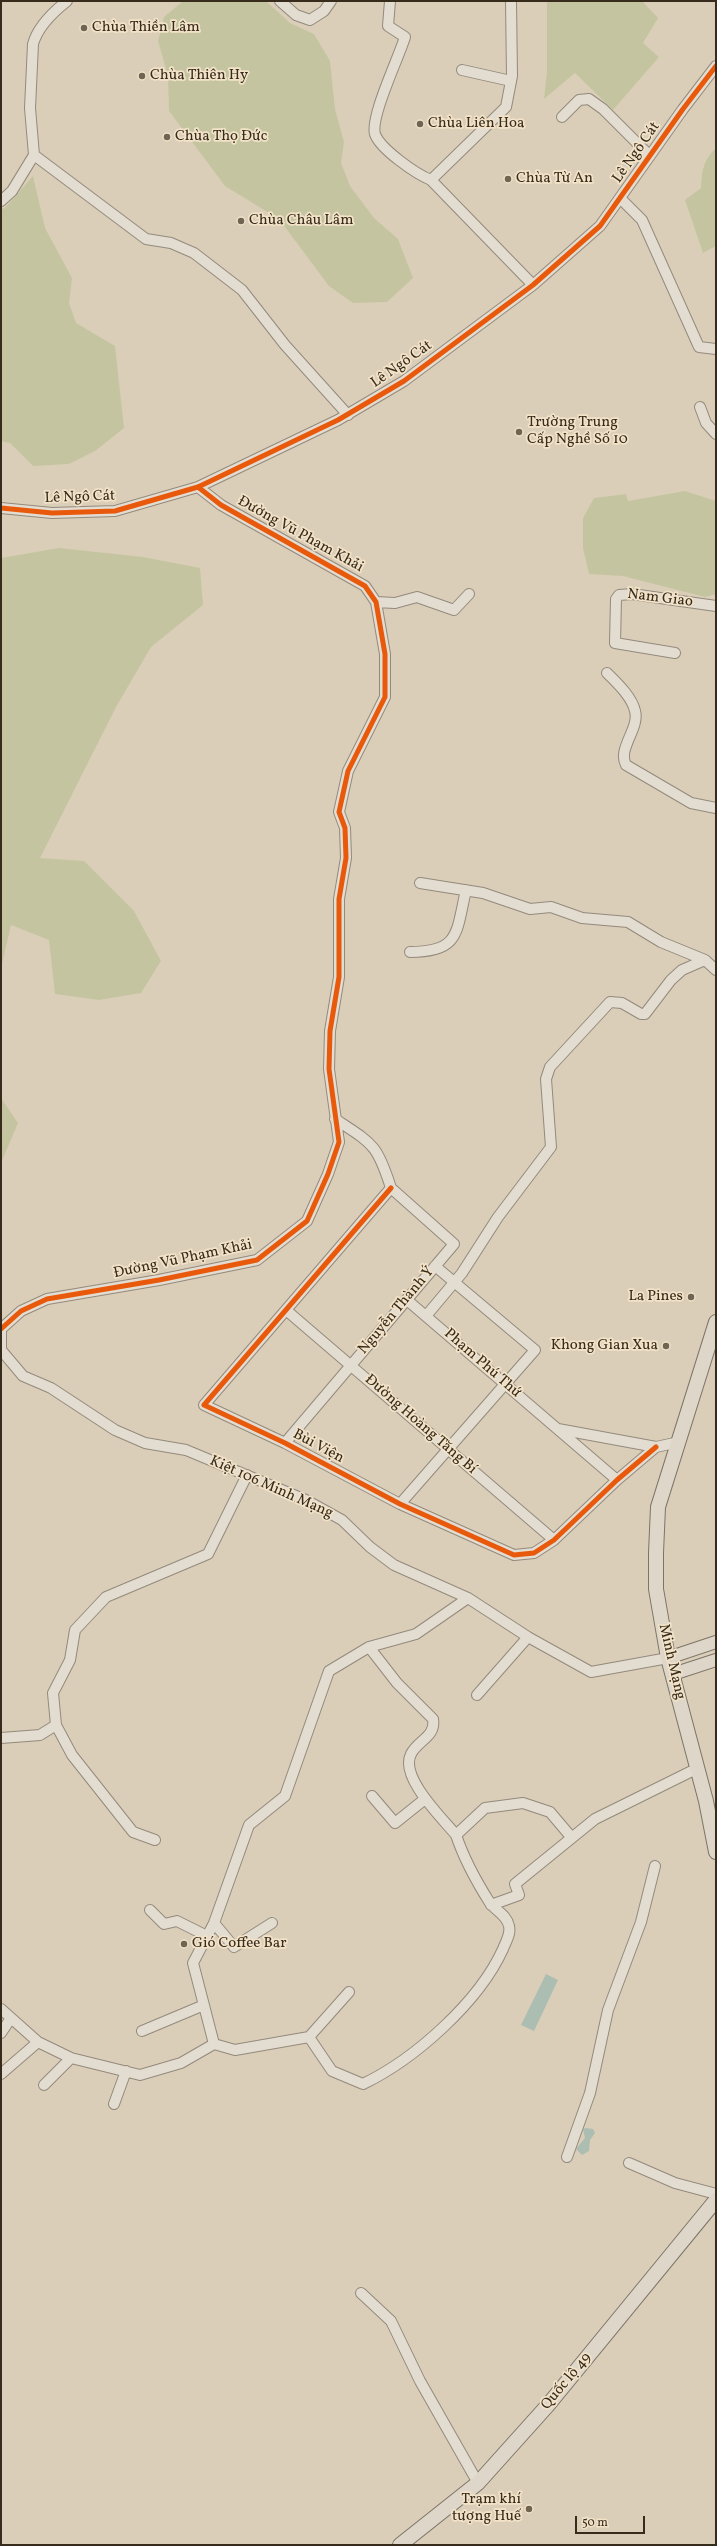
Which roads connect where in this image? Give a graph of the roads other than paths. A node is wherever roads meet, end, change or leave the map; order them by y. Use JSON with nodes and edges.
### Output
{"nodes":[{"id":1,"x":67,"y":1,"type":"edge"},
{"id":2,"x":280,"y":1,"type":"edge"},
{"id":3,"x":331,"y":1,"type":"edge"},
{"id":4,"x":390,"y":1,"type":"edge"},
{"id":5,"x":511,"y":1,"type":"edge"},
{"id":6,"x":716,"y":66,"type":"edge"},
{"id":7,"x":462,"y":70,"type":"dead end"},
{"id":8,"x":511,"y":81,"type":"junction"},
{"id":9,"x":562,"y":117,"type":"dead end"},
{"id":10,"x":34,"y":155,"type":"junction"},
{"id":11,"x":650,"y":156,"type":"junction"},
{"id":12,"x":431,"y":180,"type":"junction"},
{"id":13,"x":620,"y":198,"type":"junction"},
{"id":14,"x":1,"y":201,"type":"edge"},
{"id":15,"x":533,"y":285,"type":"junction"},
{"id":16,"x":716,"y":349,"type":"edge"},
{"id":17,"x":700,"y":407,"type":"dead end"},
{"id":18,"x":348,"y":415,"type":"junction"},
{"id":19,"x":716,"y":434,"type":"edge"},
{"id":20,"x":198,"y":487,"type":"junction"},
{"id":21,"x":1,"y":508,"type":"edge"},
{"id":22,"x":469,"y":594,"type":"dead end"},
{"id":23,"x":376,"y":602,"type":"junction"},
{"id":24,"x":716,"y":606,"type":"edge"},
{"id":25,"x":675,"y":653,"type":"dead end"},
{"id":26,"x":607,"y":673,"type":"dead end"},
{"id":27,"x":716,"y":808,"type":"edge"},
{"id":28,"x":420,"y":883,"type":"dead end"},
{"id":29,"x":466,"y":890,"type":"junction"},
{"id":30,"x":410,"y":952,"type":"dead end"},
{"id":31,"x":704,"y":960,"type":"junction"},
{"id":32,"x":716,"y":970,"type":"edge"},
{"id":33,"x":335,"y":1119,"type":"junction"},
{"id":34,"x":391,"y":1188,"type":"junction"},
{"id":35,"x":436,"y":1266,"type":"junction"},
{"id":36,"x":455,"y":1282,"type":"junction"},
{"id":37,"x":407,"y":1300,"type":"junction"},
{"id":38,"x":286,"y":1310,"type":"junction"},
{"id":39,"x":426,"y":1316,"type":"junction"},
{"id":40,"x":716,"y":1322,"type":"edge"},
{"id":41,"x":1,"y":1328,"type":"edge"},
{"id":42,"x":350,"y":1365,"type":"junction"},
{"id":43,"x":505,"y":1384,"type":"junction"},
{"id":44,"x":558,"y":1429,"type":"junction"},
{"id":45,"x":679,"y":1442,"type":"junction"},
{"id":46,"x":285,"y":1443,"type":"junction"},
{"id":47,"x":656,"y":1447,"type":"junction"},
{"id":48,"x":448,"y":1449,"type":"junction"},
{"id":49,"x":247,"y":1475,"type":"junction"},
{"id":50,"x":618,"y":1480,"type":"junction"},
{"id":51,"x":400,"y":1504,"type":"junction"},
{"id":52,"x":554,"y":1540,"type":"junction"},
{"id":53,"x":468,"y":1598,"type":"junction"},
{"id":54,"x":528,"y":1637,"type":"junction"},
{"id":55,"x":716,"y":1642,"type":"edge"},
{"id":56,"x":369,"y":1647,"type":"junction"},
{"id":57,"x":668,"y":1658,"type":"junction"},
{"id":58,"x":716,"y":1660,"type":"edge"},
{"id":59,"x":673,"y":1674,"type":"junction"},
{"id":60,"x":477,"y":1695,"type":"dead end"},
{"id":61,"x":56,"y":1725,"type":"junction"},
{"id":62,"x":1,"y":1738,"type":"edge"},
{"id":63,"x":698,"y":1768,"type":"junction"},
{"id":64,"x":372,"y":1796,"type":"dead end"},
{"id":65,"x":425,"y":1799,"type":"junction"},
{"id":66,"x":712,"y":1813,"type":"edge"},
{"id":67,"x":456,"y":1835,"type":"junction"},
{"id":68,"x":572,"y":1838,"type":"junction"},
{"id":69,"x":155,"y":1840,"type":"dead end"},
{"id":70,"x":716,"y":1852,"type":"edge"},
{"id":71,"x":655,"y":1866,"type":"dead end"},
{"id":72,"x":492,"y":1904,"type":"junction"},
{"id":73,"x":150,"y":1910,"type":"dead end"},
{"id":74,"x":214,"y":1923,"type":"junction"},
{"id":75,"x":272,"y":1923,"type":"dead end"},
{"id":76,"x":207,"y":1936,"type":"junction"},
{"id":77,"x":350,"y":1992,"type":"dead end"},
{"id":78,"x":204,"y":2005,"type":"junction"},
{"id":79,"x":1,"y":2009,"type":"edge"},
{"id":80,"x":11,"y":2018,"type":"junction"},
{"id":81,"x":142,"y":2031,"type":"dead end"},
{"id":82,"x":1,"y":2033,"type":"edge"},
{"id":83,"x":309,"y":2037,"type":"junction"},
{"id":84,"x":38,"y":2042,"type":"junction"},
{"id":85,"x":214,"y":2044,"type":"junction"},
{"id":86,"x":71,"y":2058,"type":"junction"},
{"id":87,"x":126,"y":2071,"type":"junction"},
{"id":88,"x":1,"y":2074,"type":"edge"},
{"id":89,"x":44,"y":2085,"type":"dead end"},
{"id":90,"x":114,"y":2104,"type":"dead end"},
{"id":91,"x":567,"y":2157,"type":"dead end"},
{"id":92,"x":629,"y":2163,"type":"dead end"},
{"id":93,"x":716,"y":2194,"type":"edge"},
{"id":94,"x":716,"y":2200,"type":"edge"},
{"id":95,"x":361,"y":2293,"type":"dead end"},
{"id":96,"x":478,"y":2483,"type":"junction"},
{"id":97,"x":400,"y":2545,"type":"edge"}],
"edges":[{"from":1,"to":10,"type":"street"},
{"from":2,"to":3,"type":"street"},
{"from":4,"to":12,"type":"street"},
{"from":5,"to":8,"type":"street"},
{"from":6,"to":11,"type":"street","name":"Lê Ngô Cát"},
{"from":7,"to":8,"type":"street"},
{"from":8,"to":12,"type":"street"},
{"from":9,"to":11,"type":"street"},
{"from":10,"to":14,"type":"street"},
{"from":10,"to":18,"type":"street"},
{"from":11,"to":13,"type":"street","name":"Lê Ngô Cát"},
{"from":12,"to":15,"type":"street"},
{"from":13,"to":15,"type":"street","name":"Lê Ngô Cát"},
{"from":13,"to":16,"type":"street"},
{"from":15,"to":18,"type":"street","name":"Lê Ngô Cát"},
{"from":17,"to":19,"type":"street"},
{"from":18,"to":20,"type":"street","name":"Lê Ngô Cát"},
{"from":20,"to":21,"type":"street","name":"Lê Ngô Cát"},
{"from":20,"to":23,"type":"street","name":"Đường Vũ Phạm Khải"},
{"from":22,"to":23,"type":"street"},
{"from":23,"to":33,"type":"street","name":"Đường Vũ Phạm Khải"},
{"from":24,"to":25,"type":"street","name":"Nam Giao"},
{"from":26,"to":27,"type":"street"},
{"from":28,"to":29,"type":"street"},
{"from":29,"to":30,"type":"street"},
{"from":29,"to":31,"type":"street"},
{"from":31,"to":32,"type":"street"},
{"from":31,"to":36,"type":"street"},
{"from":33,"to":34,"type":"street"},
{"from":33,"to":41,"type":"street","name":"Đường Vũ Phạm Khải"},
{"from":34,"to":35,"type":"street","name":"Nguyễn Thành Ý"},
{"from":34,"to":38,"type":"street","name":"Bùi Viện"},
{"from":35,"to":36,"type":"street"},
{"from":35,"to":37,"type":"street","name":"Nguyễn Thành Ý"},
{"from":36,"to":39,"type":"street"},
{"from":36,"to":43,"type":"street"},
{"from":37,"to":39,"type":"street","name":"Phạm Phú Thứ"},
{"from":37,"to":42,"type":"street","name":"Nguyễn Thành Ý"},
{"from":38,"to":42,"type":"street","name":"Đường Hoàng Tăng Bí"},
{"from":38,"to":46,"type":"street","name":"Bùi Viện"},
{"from":39,"to":43,"type":"street","name":"Phạm Phú Thứ"},
{"from":40,"to":45,"type":"highway"},
{"from":41,"to":49,"type":"street","name":"Kiệt 106 Minh Mạng"},
{"from":42,"to":46,"type":"street","name":"Nguyễn Thành Ý"},
{"from":42,"to":48,"type":"street","name":"Đường Hoàng Tăng Bí"},
{"from":43,"to":44,"type":"street","name":"Phạm Phú Thứ"},
{"from":43,"to":48,"type":"street"},
{"from":44,"to":47,"type":"street","name":"Phạm Phú Thứ"},
{"from":44,"to":50,"type":"street","name":"Phạm Phú Thứ"},
{"from":45,"to":47,"type":"street","name":"Phạm Phú Thứ"},
{"from":45,"to":57,"type":"highway","name":"Minh Mạng"},
{"from":46,"to":51,"type":"street","name":"Bùi Viện"},
{"from":47,"to":50,"type":"street","name":"Bùi Viện"},
{"from":48,"to":51,"type":"street"},
{"from":48,"to":52,"type":"street","name":"Đường Hoàng Tăng Bí"},
{"from":49,"to":53,"type":"street","name":"Kiệt 106 Minh Mạng"},
{"from":49,"to":61,"type":"street"},
{"from":50,"to":52,"type":"street","name":"Bùi Viện"},
{"from":51,"to":52,"type":"street","name":"Bùi Viện"},
{"from":53,"to":54,"type":"street","name":"Kiệt 106 Minh Mạng"},
{"from":53,"to":56,"type":"street"},
{"from":54,"to":57,"type":"street","name":"Kiệt 106 Minh Mạng"},
{"from":54,"to":60,"type":"street"},
{"from":55,"to":57,"type":"main road"},
{"from":56,"to":65,"type":"street"},
{"from":56,"to":74,"type":"street"},
{"from":57,"to":59,"type":"highway","name":"Minh Mạng"},
{"from":58,"to":59,"type":"main road"},
{"from":59,"to":63,"type":"highway","name":"Minh Mạng"},
{"from":61,"to":62,"type":"street"},
{"from":61,"to":69,"type":"street"},
{"from":63,"to":66,"type":"highway","name":"Minh Mạng"},
{"from":63,"to":68,"type":"street"},
{"from":64,"to":65,"type":"street"},
{"from":65,"to":67,"type":"street"},
{"from":66,"to":70,"type":"highway","name":"Minh Mạng"},
{"from":67,"to":68,"type":"street"},
{"from":67,"to":72,"type":"street"},
{"from":68,"to":72,"type":"street"},
{"from":71,"to":91,"type":"street"},
{"from":72,"to":83,"type":"street"},
{"from":73,"to":76,"type":"street"},
{"from":74,"to":75,"type":"street"},
{"from":74,"to":76,"type":"street"},
{"from":76,"to":78,"type":"street"},
{"from":77,"to":83,"type":"street"},
{"from":78,"to":81,"type":"street"},
{"from":78,"to":85,"type":"street"},
{"from":79,"to":80,"type":"street"},
{"from":80,"to":82,"type":"street"},
{"from":80,"to":84,"type":"street"},
{"from":83,"to":85,"type":"street"},
{"from":84,"to":86,"type":"street"},
{"from":84,"to":88,"type":"street"},
{"from":85,"to":87,"type":"street"},
{"from":86,"to":87,"type":"street"},
{"from":86,"to":89,"type":"street"},
{"from":87,"to":90,"type":"street"},
{"from":92,"to":93,"type":"street"},
{"from":94,"to":96,"type":"highway","name":"Quốc lộ 49"},
{"from":95,"to":96,"type":"street"},
{"from":96,"to":97,"type":"highway","name":"Quốc lộ 49"}]}
